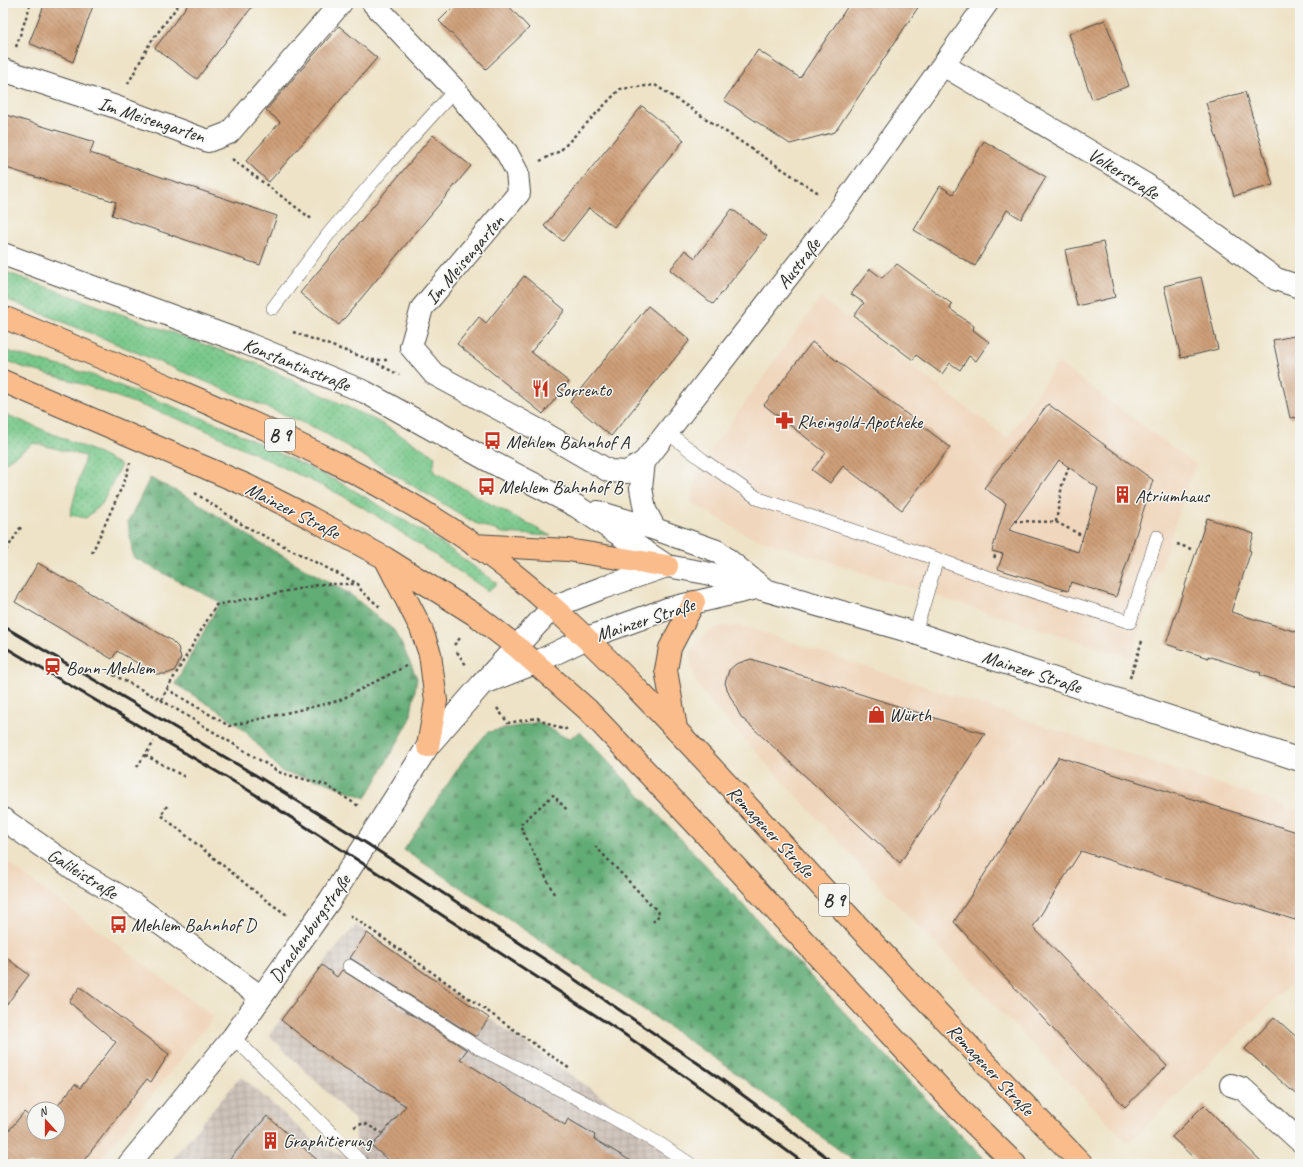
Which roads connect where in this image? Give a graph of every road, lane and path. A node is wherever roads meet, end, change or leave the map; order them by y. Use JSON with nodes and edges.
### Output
{"nodes":[{"id":1,"x":31,"y":3,"type":"edge"},
{"id":2,"x":180,"y":3,"type":"edge"},
{"id":3,"x":341,"y":3,"type":"edge"},
{"id":4,"x":373,"y":3,"type":"edge"},
{"id":5,"x":988,"y":3,"type":"edge"},
{"id":6,"x":943,"y":65,"type":"junction"},
{"id":7,"x":5,"y":71,"type":"edge"},
{"id":8,"x":455,"y":90,"type":"junction"},
{"id":9,"x":116,"y":107,"type":"junction"},
{"id":10,"x":208,"y":141,"type":"junction"},
{"id":11,"x":517,"y":172,"type":"junction"},
{"id":12,"x":841,"y":208,"type":"junction"},
{"id":13,"x":314,"y":221,"type":"dead end"},
{"id":14,"x":3,"y":254,"type":"edge"},
{"id":15,"x":1300,"y":287,"type":"edge"},
{"id":16,"x":273,"y":308,"type":"dead end"},
{"id":17,"x":3,"y":317,"type":"edge"},
{"id":18,"x":291,"y":332,"type":"dead end"},
{"id":19,"x":371,"y":360,"type":"dead end"},
{"id":20,"x":3,"y":381,"type":"edge"},
{"id":21,"x":667,"y":432,"type":"junction"},
{"id":22,"x":644,"y":462,"type":"junction"},
{"id":23,"x":137,"y":464,"type":"dead end"},
{"id":24,"x":1069,"y":467,"type":"dead end"},
{"id":25,"x":193,"y":492,"type":"dead end"},
{"id":26,"x":576,"y":506,"type":"junction"},
{"id":27,"x":1014,"y":521,"type":"dead end"},
{"id":28,"x":1056,"y":522,"type":"junction"},
{"id":29,"x":22,"y":527,"type":"dead end"},
{"id":30,"x":655,"y":529,"type":"junction"},
{"id":31,"x":1083,"y":536,"type":"dead end"},
{"id":32,"x":1157,"y":537,"type":"dead end"},
{"id":33,"x":474,"y":545,"type":"junction"},
{"id":34,"x":92,"y":553,"type":"dead end"},
{"id":35,"x":3,"y":555,"type":"edge"},
{"id":36,"x":385,"y":558,"type":"junction"},
{"id":37,"x":937,"y":559,"type":"junction"},
{"id":38,"x":667,"y":566,"type":"junction"},
{"id":39,"x":358,"y":584,"type":"junction"},
{"id":40,"x":761,"y":587,"type":"junction"},
{"id":41,"x":694,"y":602,"type":"junction"},
{"id":42,"x":553,"y":607,"type":"junction"},
{"id":43,"x":384,"y":610,"type":"dead end"},
{"id":44,"x":915,"y":633,"type":"junction"},
{"id":45,"x":587,"y":638,"type":"junction"},
{"id":46,"x":517,"y":647,"type":"junction"},
{"id":47,"x":413,"y":663,"type":"dead end"},
{"id":48,"x":535,"y":663,"type":"junction"},
{"id":49,"x":108,"y":672,"type":"dead end"},
{"id":50,"x":481,"y":685,"type":"junction"},
{"id":51,"x":167,"y":689,"type":"junction"},
{"id":52,"x":160,"y":700,"type":"junction"},
{"id":53,"x":503,"y":717,"type":"dead end"},
{"id":54,"x":571,"y":726,"type":"dead end"},
{"id":55,"x":676,"y":728,"type":"junction"},
{"id":56,"x":154,"y":742,"type":"dead end"},
{"id":57,"x":428,"y":746,"type":"junction"},
{"id":58,"x":145,"y":755,"type":"junction"},
{"id":59,"x":1300,"y":760,"type":"edge"},
{"id":60,"x":137,"y":767,"type":"dead end"},
{"id":61,"x":185,"y":777,"type":"dead end"},
{"id":62,"x":167,"y":806,"type":"dead end"},
{"id":63,"x":568,"y":811,"type":"dead end"},
{"id":64,"x":3,"y":820,"type":"edge"},
{"id":65,"x":381,"y":821,"type":"junction"},
{"id":66,"x":595,"y":846,"type":"dead end"},
{"id":67,"x":554,"y":894,"type":"dead end"},
{"id":68,"x":330,"y":900,"type":"junction"},
{"id":69,"x":653,"y":922,"type":"dead end"},
{"id":70,"x":309,"y":930,"type":"junction"},
{"id":71,"x":349,"y":966,"type":"dead end"},
{"id":72,"x":261,"y":997,"type":"junction"},
{"id":73,"x":233,"y":1037,"type":"junction"},
{"id":74,"x":570,"y":1069,"type":"dead end"},
{"id":75,"x":1231,"y":1085,"type":"dead end"},
{"id":76,"x":1300,"y":1141,"type":"edge"},
{"id":77,"x":129,"y":1164,"type":"edge"},
{"id":78,"x":363,"y":1164,"type":"edge"},
{"id":79,"x":690,"y":1164,"type":"edge"},
{"id":80,"x":1015,"y":1164,"type":"edge"},
{"id":81,"x":1082,"y":1164,"type":"edge"}],
"edges":[{"from":1,"to":7,"type":"path"},
{"from":2,"to":9,"type":"path"},
{"from":3,"to":10,"type":"street","name":"Im Meisengarten"},
{"from":4,"to":8,"type":"street","name":"Im Meisengarten"},
{"from":5,"to":6,"type":"street","name":"Austraße"},
{"from":6,"to":12,"type":"street","name":"Austraße"},
{"from":6,"to":15,"type":"street","name":"Volkerstraße"},
{"from":7,"to":9,"type":"street","name":"Im Meisengarten"},
{"from":8,"to":11,"type":"street","name":"Im Meisengarten"},
{"from":8,"to":16,"type":"lane"},
{"from":9,"to":10,"type":"street","name":"Im Meisengarten"},
{"from":10,"to":13,"type":"path"},
{"from":11,"to":12,"type":"path"},
{"from":11,"to":22,"type":"street","name":"Im Meisengarten"},
{"from":12,"to":21,"type":"street","name":"Austraße"},
{"from":14,"to":26,"type":"street","name":"Konstantinstraße"},
{"from":17,"to":33,"type":"main road","number":"B 9"},
{"from":18,"to":19,"type":"path"},
{"from":20,"to":36,"type":"main road","name":"Mainzer Straße","number":"B 9"},
{"from":21,"to":22,"type":"street","name":"Austraße"},
{"from":21,"to":37,"type":"lane"},
{"from":22,"to":30,"type":"street"},
{"from":23,"to":34,"type":"path"},
{"from":24,"to":28,"type":"path"},
{"from":25,"to":39,"type":"path"},
{"from":26,"to":30,"type":"street","name":"Konstantinstraße"},
{"from":26,"to":38,"type":"street","name":"Konstantinstraße"},
{"from":27,"to":28,"type":"path"},
{"from":28,"to":31,"type":"path"},
{"from":29,"to":35,"type":"path"},
{"from":30,"to":40,"type":"street","name":"Mainzer Straße"},
{"from":32,"to":37,"type":"lane"},
{"from":33,"to":38,"type":"main road"},
{"from":33,"to":42,"type":"main road","number":"B 9"},
{"from":36,"to":46,"type":"main road","name":"Mainzer Straße","number":"B 9"},
{"from":36,"to":57,"type":"main road"},
{"from":37,"to":44,"type":"lane"},
{"from":38,"to":40,"type":"street","name":"Mainzer Straße"},
{"from":38,"to":42,"type":"street","name":"Mainzer Straße"},
{"from":39,"to":43,"type":"path"},
{"from":39,"to":51,"type":"path"},
{"from":40,"to":41,"type":"street","name":"Mainzer Straße"},
{"from":40,"to":44,"type":"street","name":"Mainzer Straße"},
{"from":41,"to":45,"type":"street","name":"Mainzer Straße"},
{"from":41,"to":55,"type":"main road"},
{"from":42,"to":45,"type":"main road","name":"Remagener Straße","number":"B 9"},
{"from":42,"to":46,"type":"street","name":"Mainzer Straße"},
{"from":44,"to":59,"type":"street","name":"Mainzer Straße"},
{"from":45,"to":48,"type":"street","name":"Mainzer Straße"},
{"from":45,"to":55,"type":"main road","name":"Remagener Straße","number":"B 9"},
{"from":46,"to":48,"type":"main road","number":"B 9"},
{"from":46,"to":50,"type":"street","name":"Drachenburgstraße"},
{"from":47,"to":51,"type":"path"},
{"from":48,"to":50,"type":"street","name":"Drachenburgstraße"},
{"from":48,"to":80,"type":"main road","number":"B 9"},
{"from":49,"to":52,"type":"path"},
{"from":50,"to":57,"type":"street","name":"Drachenburgstraße"},
{"from":51,"to":52,"type":"path"},
{"from":52,"to":65,"type":"path"},
{"from":53,"to":54,"type":"path"},
{"from":55,"to":81,"type":"main road","name":"Remagener Straße","number":"B 9"},
{"from":56,"to":58,"type":"path"},
{"from":57,"to":65,"type":"street","name":"Drachenburgstraße"},
{"from":58,"to":60,"type":"path"},
{"from":58,"to":61,"type":"path"},
{"from":62,"to":70,"type":"path"},
{"from":63,"to":67,"type":"path"},
{"from":64,"to":72,"type":"street","name":"Galileistraße"},
{"from":65,"to":68,"type":"street","name":"Drachenburgstraße"},
{"from":66,"to":69,"type":"path"},
{"from":68,"to":70,"type":"street","name":"Drachenburgstraße"},
{"from":68,"to":74,"type":"path"},
{"from":70,"to":72,"type":"street","name":"Drachenburgstraße"},
{"from":71,"to":79,"type":"lane"},
{"from":72,"to":73,"type":"street","name":"Drachenburgstraße"},
{"from":73,"to":77,"type":"street","name":"Drachenburgstraße"},
{"from":73,"to":78,"type":"lane"},
{"from":75,"to":76,"type":"street"}]}
